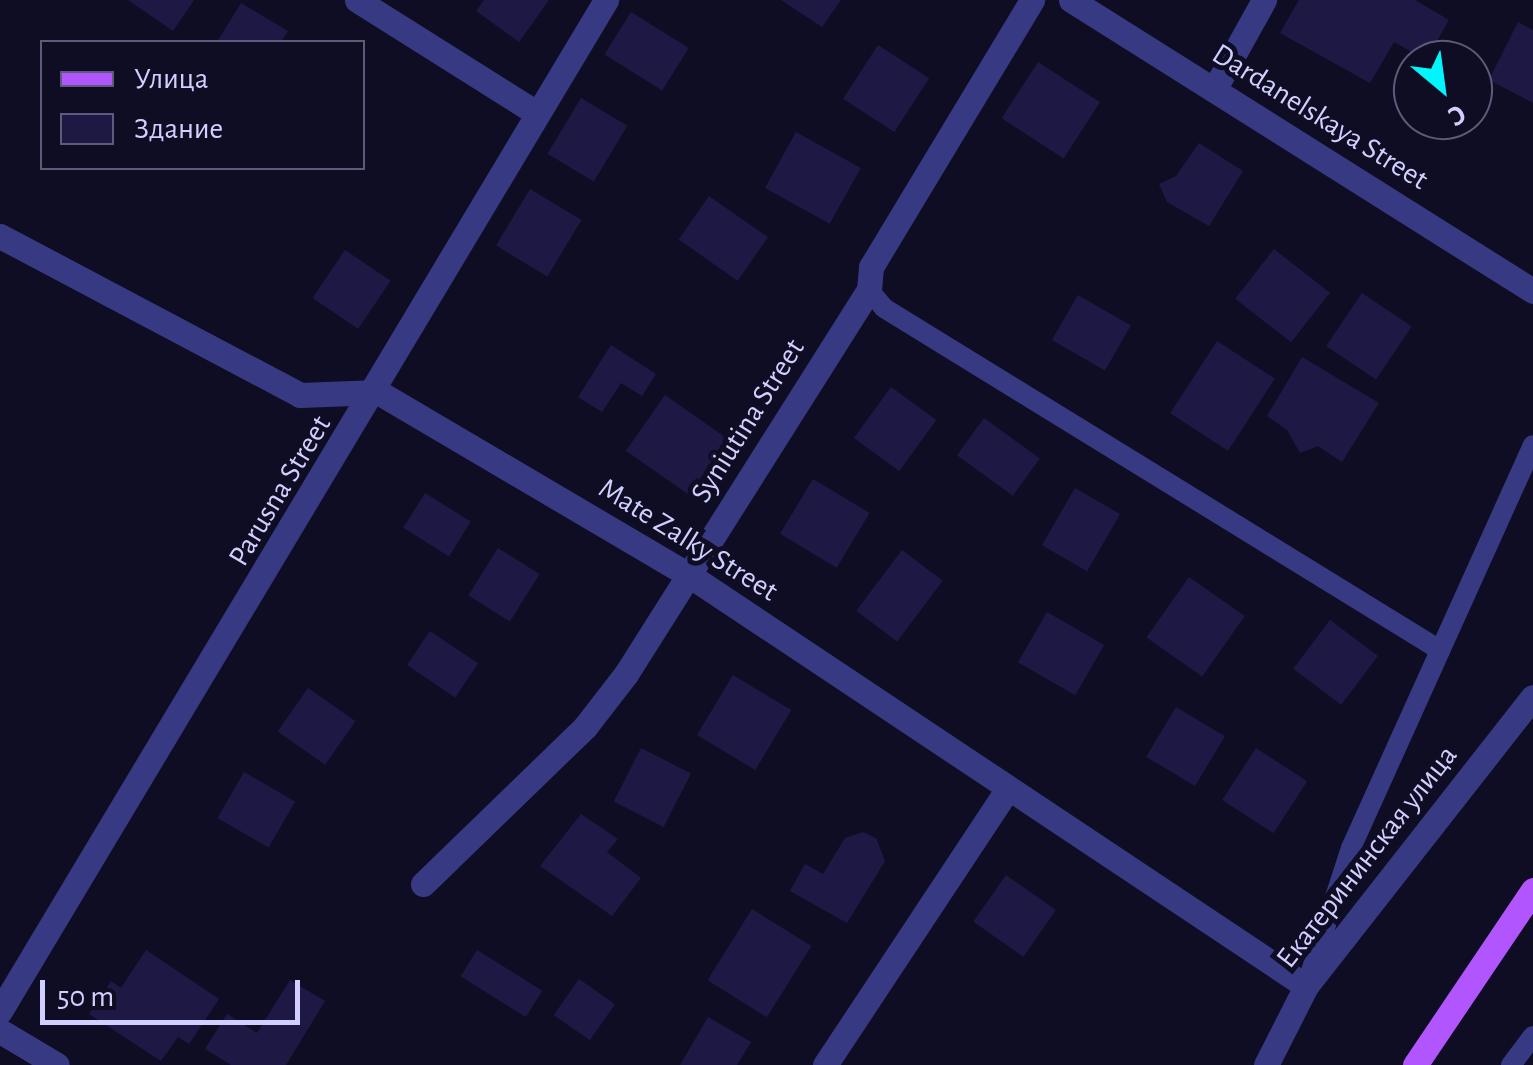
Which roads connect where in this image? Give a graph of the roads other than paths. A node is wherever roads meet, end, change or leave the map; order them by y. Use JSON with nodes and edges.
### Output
{"nodes":[{"id":1,"x":357,"y":0,"type":"edge"},
{"id":2,"x":606,"y":0,"type":"edge"},
{"id":3,"x":1032,"y":0,"type":"edge"},
{"id":4,"x":1071,"y":0,"type":"edge"},
{"id":5,"x":1264,"y":0,"type":"edge"},
{"id":6,"x":1216,"y":88,"type":"junction"},
{"id":7,"x":535,"y":112,"type":"junction"},
{"id":8,"x":0,"y":236,"type":"edge"},
{"id":9,"x":870,"y":290,"type":"junction"},
{"id":10,"x":1533,"y":292,"type":"edge"},
{"id":11,"x":378,"y":392,"type":"junction"},
{"id":12,"x":1533,"y":445,"type":"edge"},
{"id":13,"x":688,"y":575,"type":"junction"},
{"id":14,"x":1440,"y":650,"type":"junction"},
{"id":15,"x":1533,"y":697,"type":"edge"},
{"id":16,"x":1008,"y":788,"type":"junction"},
{"id":17,"x":423,"y":884,"type":"dead end"},
{"id":18,"x":1533,"y":890,"type":"edge"},
{"id":19,"x":1306,"y":986,"type":"junction"},
{"id":20,"x":0,"y":1011,"type":"edge"},
{"id":21,"x":0,"y":1032,"type":"edge"},
{"id":22,"x":1533,"y":1036,"type":"edge"},
{"id":23,"x":57,"y":1065,"type":"edge"},
{"id":24,"x":825,"y":1065,"type":"edge"},
{"id":25,"x":1266,"y":1065,"type":"edge"},
{"id":26,"x":1415,"y":1065,"type":"edge"},
{"id":27,"x":1511,"y":1065,"type":"edge"}],
"edges":[{"from":1,"to":7,"type":"street"},
{"from":2,"to":7,"type":"street","name":"Parusna Street"},
{"from":3,"to":9,"type":"street","name":"Syniutina Street"},
{"from":4,"to":6,"type":"street","name":"Dardanelskaya Street"},
{"from":5,"to":6,"type":"street"},
{"from":6,"to":10,"type":"street","name":"Dardanelskaya Street"},
{"from":7,"to":11,"type":"street","name":"Parusna Street"},
{"from":8,"to":11,"type":"street"},
{"from":9,"to":13,"type":"street","name":"Syniutina Street"},
{"from":9,"to":14,"type":"lane"},
{"from":11,"to":13,"type":"street","name":"Mate Zalky Street"},
{"from":11,"to":20,"type":"street","name":"Parusna Street"},
{"from":12,"to":14,"type":"lane"},
{"from":13,"to":16,"type":"street","name":"Mate Zalky Street"},
{"from":13,"to":17,"type":"street","name":"Syniutina Street"},
{"from":14,"to":19,"type":"lane"},
{"from":15,"to":19,"type":"street","name":"Екатерининская улица"},
{"from":16,"to":19,"type":"street","name":"Mate Zalky Street"},
{"from":16,"to":24,"type":"street"},
{"from":18,"to":26,"type":"main road"},
{"from":19,"to":25,"type":"street","name":"Екатерининская улица"},
{"from":21,"to":23,"type":"street"},
{"from":22,"to":27,"type":"lane"}]}
